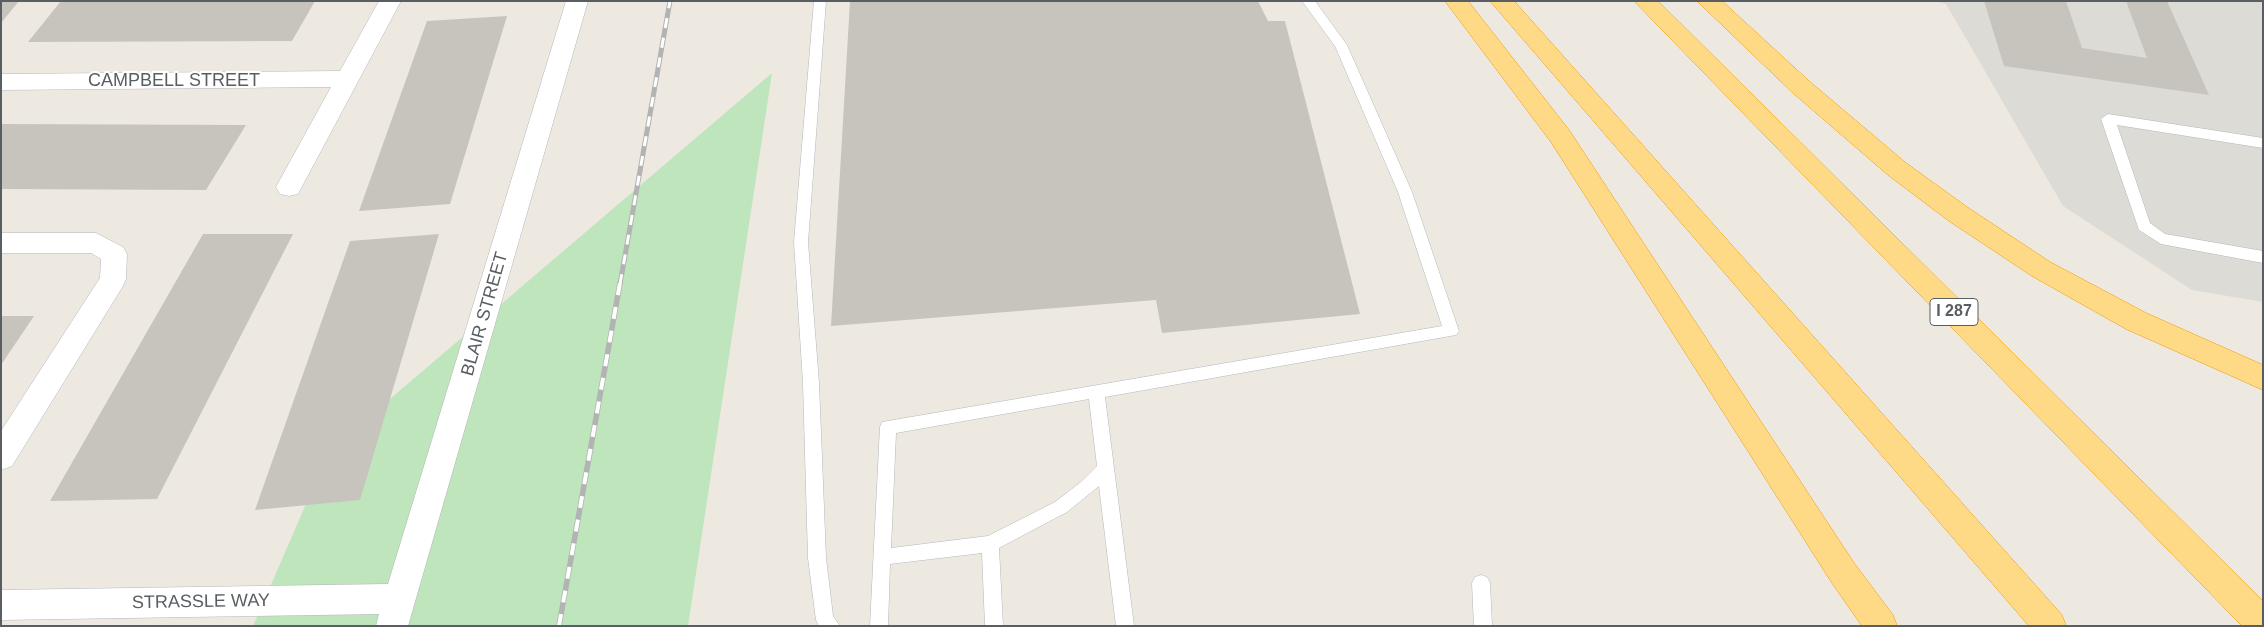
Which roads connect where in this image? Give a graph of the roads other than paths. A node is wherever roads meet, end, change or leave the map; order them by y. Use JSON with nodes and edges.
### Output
{"nodes":[{"id":1,"x":390,"y":1,"type":"edge"},
{"id":2,"x":578,"y":1,"type":"edge"},
{"id":3,"x":820,"y":1,"type":"edge"},
{"id":4,"x":1308,"y":1,"type":"edge"},
{"id":5,"x":1456,"y":1,"type":"edge"},
{"id":6,"x":1500,"y":1,"type":"edge"},
{"id":7,"x":1645,"y":1,"type":"edge"},
{"id":8,"x":1708,"y":1,"type":"edge"},
{"id":9,"x":346,"y":79,"type":"junction"},
{"id":10,"x":1,"y":82,"type":"edge"},
{"id":11,"x":2263,"y":143,"type":"edge"},
{"id":12,"x":289,"y":187,"type":"dead end"},
{"id":13,"x":1,"y":243,"type":"edge"},
{"id":14,"x":2263,"y":257,"type":"edge"},
{"id":15,"x":2263,"y":378,"type":"edge"},
{"id":16,"x":1096,"y":392,"type":"junction"},
{"id":17,"x":1,"y":457,"type":"edge"},
{"id":18,"x":1106,"y":468,"type":"junction"},
{"id":19,"x":990,"y":544,"type":"junction"},
{"id":20,"x":882,"y":557,"type":"junction"},
{"id":21,"x":1481,"y":583,"type":"dead end"},
{"id":22,"x":1,"y":605,"type":"edge"},
{"id":23,"x":397,"y":612,"type":"edge"},
{"id":24,"x":2263,"y":624,"type":"edge"},
{"id":25,"x":831,"y":626,"type":"edge"},
{"id":26,"x":879,"y":626,"type":"edge"},
{"id":27,"x":994,"y":626,"type":"edge"},
{"id":28,"x":1125,"y":626,"type":"edge"},
{"id":29,"x":1483,"y":626,"type":"edge"},
{"id":30,"x":1881,"y":626,"type":"edge"},
{"id":31,"x":2050,"y":626,"type":"edge"}],
"edges":[{"from":1,"to":9,"type":"street"},
{"from":2,"to":23,"type":"street","name":"BLAIR STREET"},
{"from":3,"to":25,"type":"lane"},
{"from":4,"to":16,"type":"lane"},
{"from":5,"to":30,"type":"highway"},
{"from":6,"to":31,"type":"highway"},
{"from":7,"to":24,"type":"highway","number":"I 287"},
{"from":8,"to":15,"type":"highway"},
{"from":9,"to":10,"type":"street","name":"CAMPBELL STREET"},
{"from":9,"to":12,"type":"street"},
{"from":11,"to":14,"type":"lane"},
{"from":13,"to":17,"type":"street"},
{"from":16,"to":18,"type":"lane"},
{"from":16,"to":20,"type":"lane"},
{"from":18,"to":19,"type":"lane"},
{"from":18,"to":28,"type":"lane"},
{"from":19,"to":20,"type":"lane"},
{"from":19,"to":27,"type":"lane"},
{"from":20,"to":26,"type":"lane"},
{"from":21,"to":29,"type":"lane"},
{"from":22,"to":23,"type":"street","name":"STRASSLE WAY"}]}
